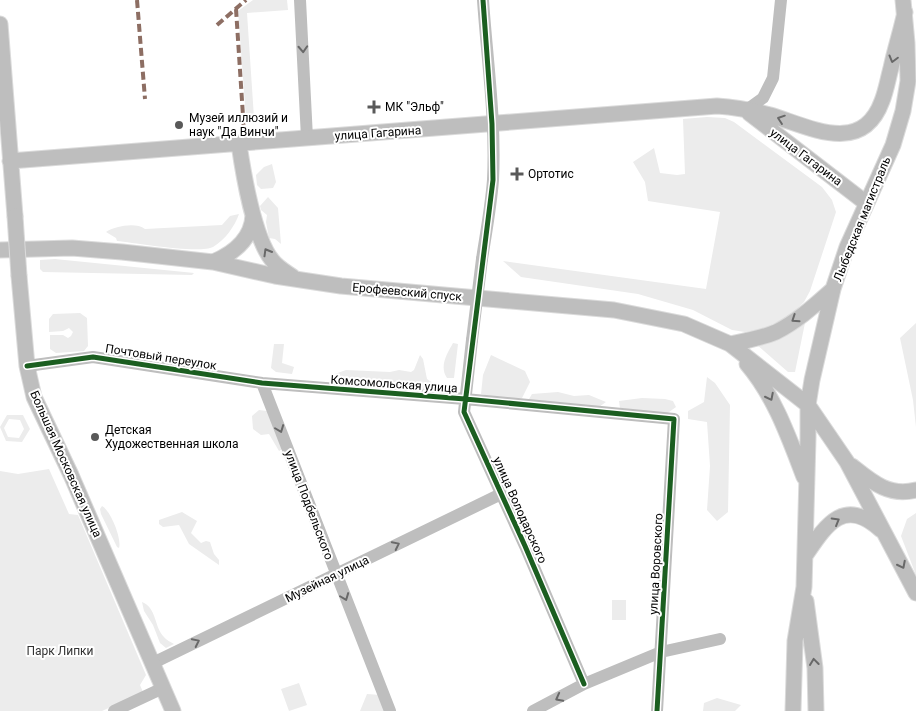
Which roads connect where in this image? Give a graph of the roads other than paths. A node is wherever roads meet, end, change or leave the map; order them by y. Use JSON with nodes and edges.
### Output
{"nodes":[{"id":1,"x":300,"y":0,"type":"edge"},
{"id":2,"x":483,"y":0,"type":"edge"},
{"id":3,"x":782,"y":0,"type":"edge"},
{"id":4,"x":904,"y":6,"type":"edge"},
{"id":5,"x":0,"y":24,"type":"edge"},
{"id":6,"x":745,"y":111,"type":"junction"},
{"id":7,"x":492,"y":124,"type":"junction"},
{"id":8,"x":307,"y":138,"type":"junction"},
{"id":9,"x":239,"y":144,"type":"junction"},
{"id":10,"x":10,"y":161,"type":"junction"},
{"id":11,"x":866,"y":203,"type":"junction"},
{"id":12,"x":253,"y":214,"type":"junction"},
{"id":13,"x":6,"y":250,"type":"edge"},
{"id":14,"x":214,"y":262,"type":"junction"},
{"id":15,"x":296,"y":280,"type":"junction"},
{"id":16,"x":833,"y":289,"type":"junction"},
{"id":17,"x":730,"y":344,"type":"junction"},
{"id":18,"x":27,"y":366,"type":"junction"},
{"id":19,"x":262,"y":383,"type":"junction"},
{"id":20,"x":465,"y":399,"type":"junction"},
{"id":21,"x":808,"y":405,"type":"junction"},
{"id":22,"x":674,"y":419,"type":"joint"},
{"id":23,"x":847,"y":462,"type":"junction"},
{"id":24,"x":806,"y":484,"type":"junction"},
{"id":25,"x":916,"y":490,"type":"edge"},
{"id":26,"x":501,"y":494,"type":"junction"},
{"id":27,"x":887,"y":536,"type":"junction"},
{"id":28,"x":805,"y":557,"type":"junction"},
{"id":29,"x":336,"y":574,"type":"junction"},
{"id":30,"x":804,"y":587,"type":"junction"},
{"id":31,"x":916,"y":593,"type":"edge"},
{"id":32,"x":720,"y":638,"type":"dead end"},
{"id":33,"x":661,"y":652,"type":"junction"},
{"id":34,"x":152,"y":663,"type":"junction"},
{"id":35,"x":584,"y":684,"type":"junction"},
{"id":36,"x":163,"y":688,"type":"junction"},
{"id":37,"x":114,"y":711,"type":"edge"},
{"id":38,"x":173,"y":711,"type":"edge"},
{"id":39,"x":390,"y":711,"type":"edge"},
{"id":40,"x":533,"y":711,"type":"edge"},
{"id":41,"x":657,"y":711,"type":"edge"},
{"id":42,"x":793,"y":711,"type":"edge"},
{"id":43,"x":816,"y":711,"type":"edge"}],
"edges":[{"from":1,"to":8,"type":"street","one_way":true},
{"from":2,"to":7,"type":"street","name":"улица Володарского"},
{"from":3,"to":6,"type":"street"},
{"from":4,"to":6,"type":"main road","name":"улица Гагарина","one_way":true},
{"from":4,"to":11,"type":"main road","name":"Лыбедская магистраль"},
{"from":5,"to":10,"type":"main road","name":"Большая Московская улица"},
{"from":6,"to":7,"type":"main road","name":"улица Гагарина"},
{"from":6,"to":11,"type":"main road","name":"улица Гагарина"},
{"from":7,"to":8,"type":"main road","name":"улица Гагарина"},
{"from":7,"to":20,"type":"street","name":"улица Володарского","bridge":true},
{"from":8,"to":9,"type":"main road","name":"улица Гагарина"},
{"from":9,"to":10,"type":"main road","name":"улица Гагарина"},
{"from":9,"to":12,"type":"main road"},
{"from":10,"to":18,"type":"main road","name":"Большая Московская улица","bridge":true},
{"from":11,"to":16,"type":"main road","name":"Лыбедская магистраль"},
{"from":12,"to":14,"type":"main road"},
{"from":15,"to":12,"type":"main road","one_way":true},
{"from":13,"to":14,"type":"main road","name":"Ерофеевский спуск"},
{"from":14,"to":15,"type":"main road","name":"Ерофеевский спуск"},
{"from":15,"to":17,"type":"main road","name":"Ерофеевский спуск"},
{"from":16,"to":17,"type":"main road","one_way":true},
{"from":16,"to":21,"type":"main road","name":"Лыбедская магистраль"},
{"from":17,"to":21,"type":"main road","name":"Ерофеевский спуск"},
{"from":17,"to":24,"type":"main road","one_way":true},
{"from":18,"to":19,"type":"street","name":"Почтовый переулок"},
{"from":18,"to":34,"type":"main road","name":"Большая Московская улица"},
{"from":19,"to":20,"type":"street","name":"Комсомольская улица"},
{"from":19,"to":29,"type":"street","name":"улица Подбельского","one_way":true},
{"from":20,"to":22,"type":"street","name":"Комсомольская улица"},
{"from":20,"to":26,"type":"street","name":"улица Володарского"},
{"from":21,"to":23,"type":"main road","name":"Ерофеевский спуск"},
{"from":21,"to":24,"type":"main road","name":"Лыбедская магистраль"},
{"from":22,"to":33,"type":"street","name":"улица Воровского"},
{"from":23,"to":25,"type":"main road"},
{"from":23,"to":27,"type":"main road"},
{"from":24,"to":28,"type":"main road","name":"Лыбедская магистраль"},
{"from":29,"to":26,"type":"street","name":"Музейная улица","one_way":true},
{"from":26,"to":35,"type":"street","name":"улица Володарского"},
{"from":28,"to":27,"type":"main road","one_way":true},
{"from":27,"to":31,"type":"main road","one_way":true},
{"from":28,"to":30,"type":"main road","name":"Лыбедская магистраль"},
{"from":34,"to":29,"type":"street","name":"Музейная улица","one_way":true},
{"from":29,"to":39,"type":"street","name":"улица Подбельского","one_way":true},
{"from":30,"to":42,"type":"main road","name":"Лыбедская магистраль"},
{"from":43,"to":30,"type":"main road","name":"Лыбедская магистраль","one_way":true},
{"from":32,"to":33,"type":"street"},
{"from":33,"to":35,"type":"street"},
{"from":33,"to":41,"type":"street","name":"улица Воровского"},
{"from":34,"to":36,"type":"main road","name":"Большая Московская улица"},
{"from":35,"to":40,"type":"street","one_way":true},
{"from":36,"to":37,"type":"street"},
{"from":36,"to":38,"type":"main road","name":"Большая Московская улица"}]}
